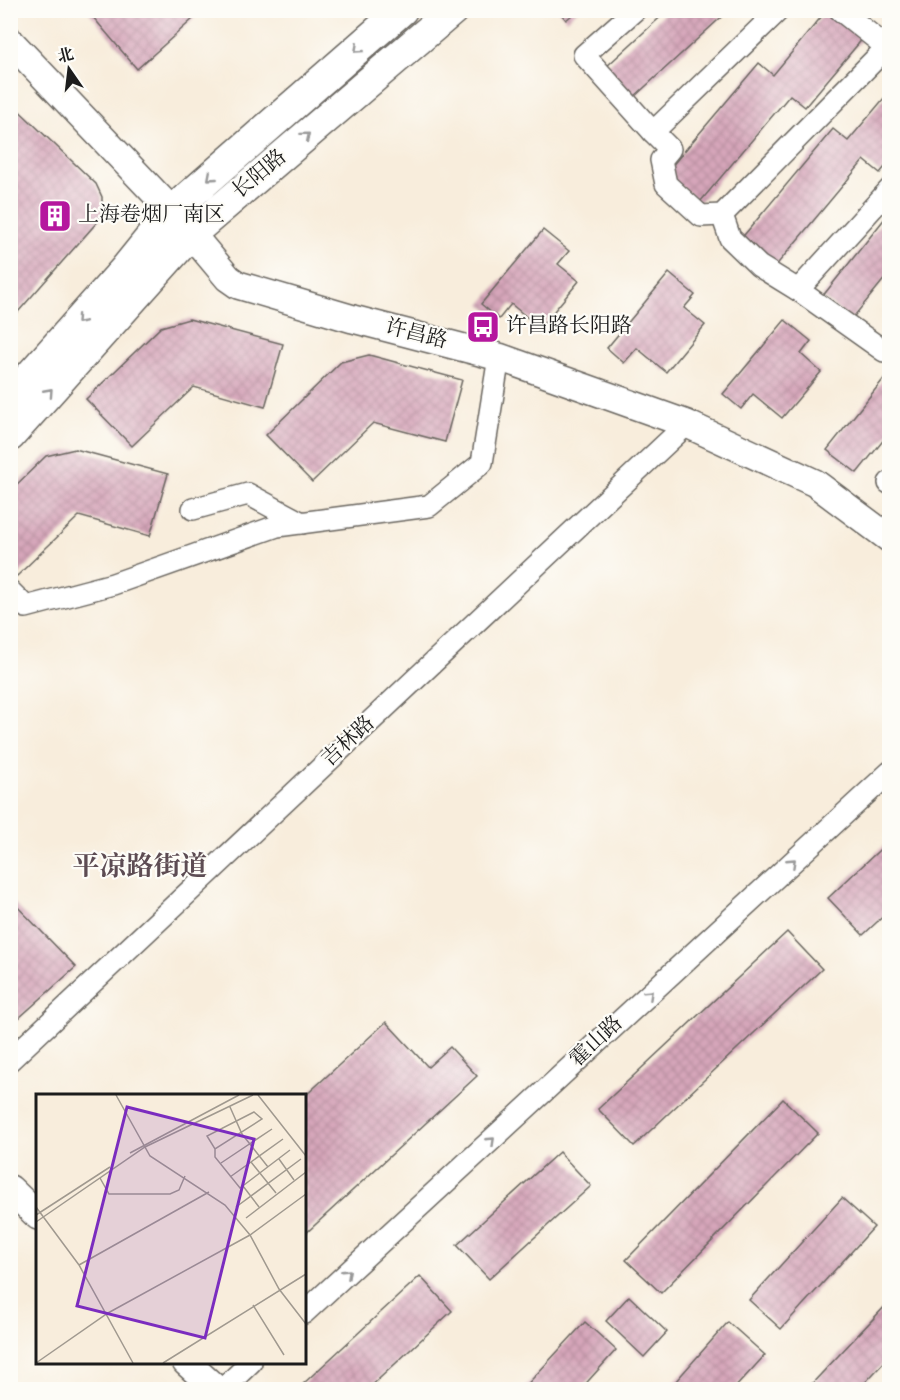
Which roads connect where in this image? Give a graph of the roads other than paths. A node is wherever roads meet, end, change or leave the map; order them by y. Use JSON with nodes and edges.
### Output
{"nodes":[{"id":1,"x":402,"y":10,"type":"edge"},
{"id":2,"x":453,"y":10,"type":"edge"},
{"id":3,"x":635,"y":10,"type":"edge"},
{"id":4,"x":779,"y":10,"type":"edge"},
{"id":5,"x":840,"y":10,"type":"edge"},
{"id":6,"x":10,"y":41,"type":"edge"},
{"id":7,"x":889,"y":47,"type":"edge"},
{"id":8,"x":653,"y":132,"type":"junction"},
{"id":9,"x":890,"y":189,"type":"edge"},
{"id":10,"x":172,"y":211,"type":"junction"},
{"id":11,"x":722,"y":215,"type":"junction"},
{"id":12,"x":191,"y":234,"type":"junction"},
{"id":13,"x":798,"y":290,"type":"junction"},
{"id":14,"x":890,"y":344,"type":"edge"},
{"id":15,"x":500,"y":357,"type":"junction"},
{"id":16,"x":10,"y":398,"type":"edge"},
{"id":17,"x":687,"y":424,"type":"junction"},
{"id":18,"x":10,"y":436,"type":"edge"},
{"id":19,"x":193,"y":508,"type":"dead end"},
{"id":20,"x":302,"y":523,"type":"junction"},
{"id":21,"x":890,"y":539,"type":"edge"},
{"id":22,"x":10,"y":591,"type":"edge"},
{"id":23,"x":890,"y":772,"type":"edge"},
{"id":24,"x":10,"y":1060,"type":"edge"},
{"id":25,"x":10,"y":1189,"type":"edge"},
{"id":26,"x":36,"y":1214,"type":"edge"},
{"id":27,"x":306,"y":1311,"type":"edge"},
{"id":28,"x":188,"y":1364,"type":"edge"},
{"id":29,"x":249,"y":1364,"type":"edge"},
{"id":30,"x":217,"y":1389,"type":"edge"},
{"id":31,"x":222,"y":1389,"type":"edge"}],
"edges":[{"from":1,"to":10,"type":"main road","name":"长阳路","one_way":true},
{"from":12,"to":2,"type":"main road","name":"长阳路","one_way":true},
{"from":3,"to":8,"type":"street"},
{"from":4,"to":8,"type":"street"},
{"from":5,"to":7,"type":"street"},
{"from":6,"to":10,"type":"street","name":"许昌路"},
{"from":7,"to":11,"type":"street"},
{"from":8,"to":11,"type":"street"},
{"from":9,"to":13,"type":"street"},
{"from":10,"to":12,"type":"street","name":"许昌路"},
{"from":10,"to":16,"type":"main road","name":"长阳路","one_way":true},
{"from":11,"to":13,"type":"street"},
{"from":12,"to":15,"type":"street","name":"许昌路"},
{"from":18,"to":12,"type":"main road","name":"长阳路","one_way":true},
{"from":13,"to":14,"type":"street"},
{"from":15,"to":17,"type":"street","name":"许昌路"},
{"from":15,"to":20,"type":"street"},
{"from":17,"to":21,"type":"street","name":"许昌路"},
{"from":17,"to":24,"type":"street","name":"吉林路"},
{"from":19,"to":20,"type":"street"},
{"from":20,"to":22,"type":"street"},
{"from":27,"to":23,"type":"street","name":"霍山路","one_way":true},
{"from":25,"to":26,"type":"street"},
{"from":28,"to":30,"type":"street"},
{"from":29,"to":31,"type":"street"}]}
